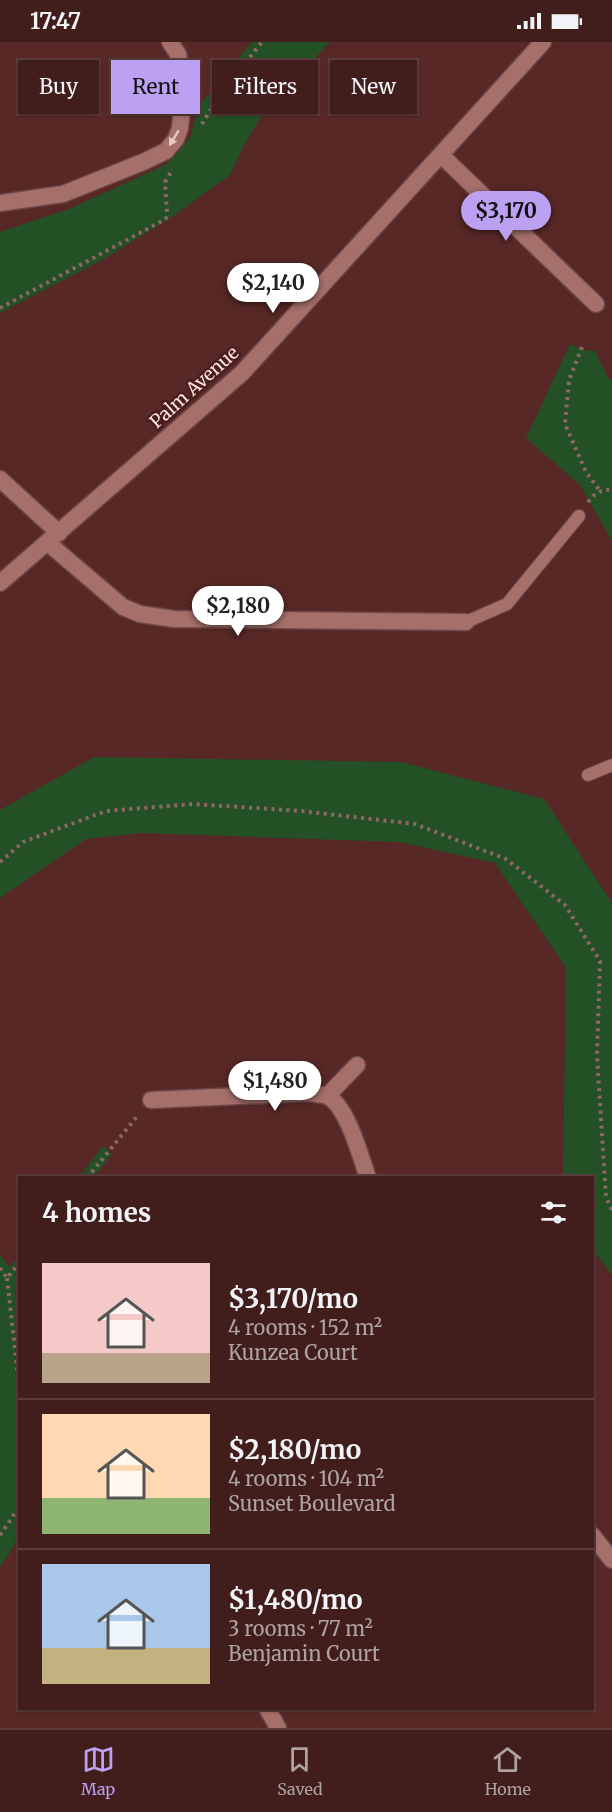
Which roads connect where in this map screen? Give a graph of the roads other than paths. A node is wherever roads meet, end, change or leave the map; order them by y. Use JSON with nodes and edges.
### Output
{"nodes":[{"id":1,"x":170,"y":42,"type":"edge"},
{"id":2,"x":543,"y":42,"type":"edge"},
{"id":3,"x":441,"y":155,"type":"junction"},
{"id":4,"x":0,"y":203,"type":"edge"},
{"id":5,"x":596,"y":304,"type":"dead end"},
{"id":6,"x":0,"y":479,"type":"edge"},
{"id":7,"x":579,"y":516,"type":"road end"},
{"id":8,"x":53,"y":538,"type":"junction"},
{"id":9,"x":0,"y":583,"type":"edge"},
{"id":10,"x":466,"y":622,"type":"joint"},
{"id":11,"x":612,"y":765,"type":"edge"},
{"id":12,"x":588,"y":775,"type":"dead end"},
{"id":13,"x":357,"y":1065,"type":"dead end"},
{"id":14,"x":327,"y":1096,"type":"junction"},
{"id":15,"x":151,"y":1100,"type":"road end"},
{"id":16,"x":367,"y":1176,"type":"edge"},
{"id":17,"x":594,"y":1538,"type":"edge"},
{"id":18,"x":612,"y":1560,"type":"edge"},
{"id":19,"x":268,"y":1710,"type":"edge"},
{"id":20,"x":278,"y":1728,"type":"edge"}],
"edges":[{"from":1,"to":4,"type":"street","one_way":true},
{"from":2,"to":3,"type":"street","name":"Palm Avenue"},
{"from":3,"to":5,"type":"street"},
{"from":3,"to":8,"type":"street","name":"Palm Avenue"},
{"from":6,"to":8,"type":"street"},
{"from":7,"to":10,"type":"lane"},
{"from":8,"to":9,"type":"street","name":"Palm Avenue"},
{"from":8,"to":10,"type":"street"},
{"from":11,"to":12,"type":"lane"},
{"from":13,"to":14,"type":"street"},
{"from":14,"to":15,"type":"street"},
{"from":14,"to":16,"type":"street"},
{"from":17,"to":18,"type":"street"},
{"from":19,"to":20,"type":"street"}]}
